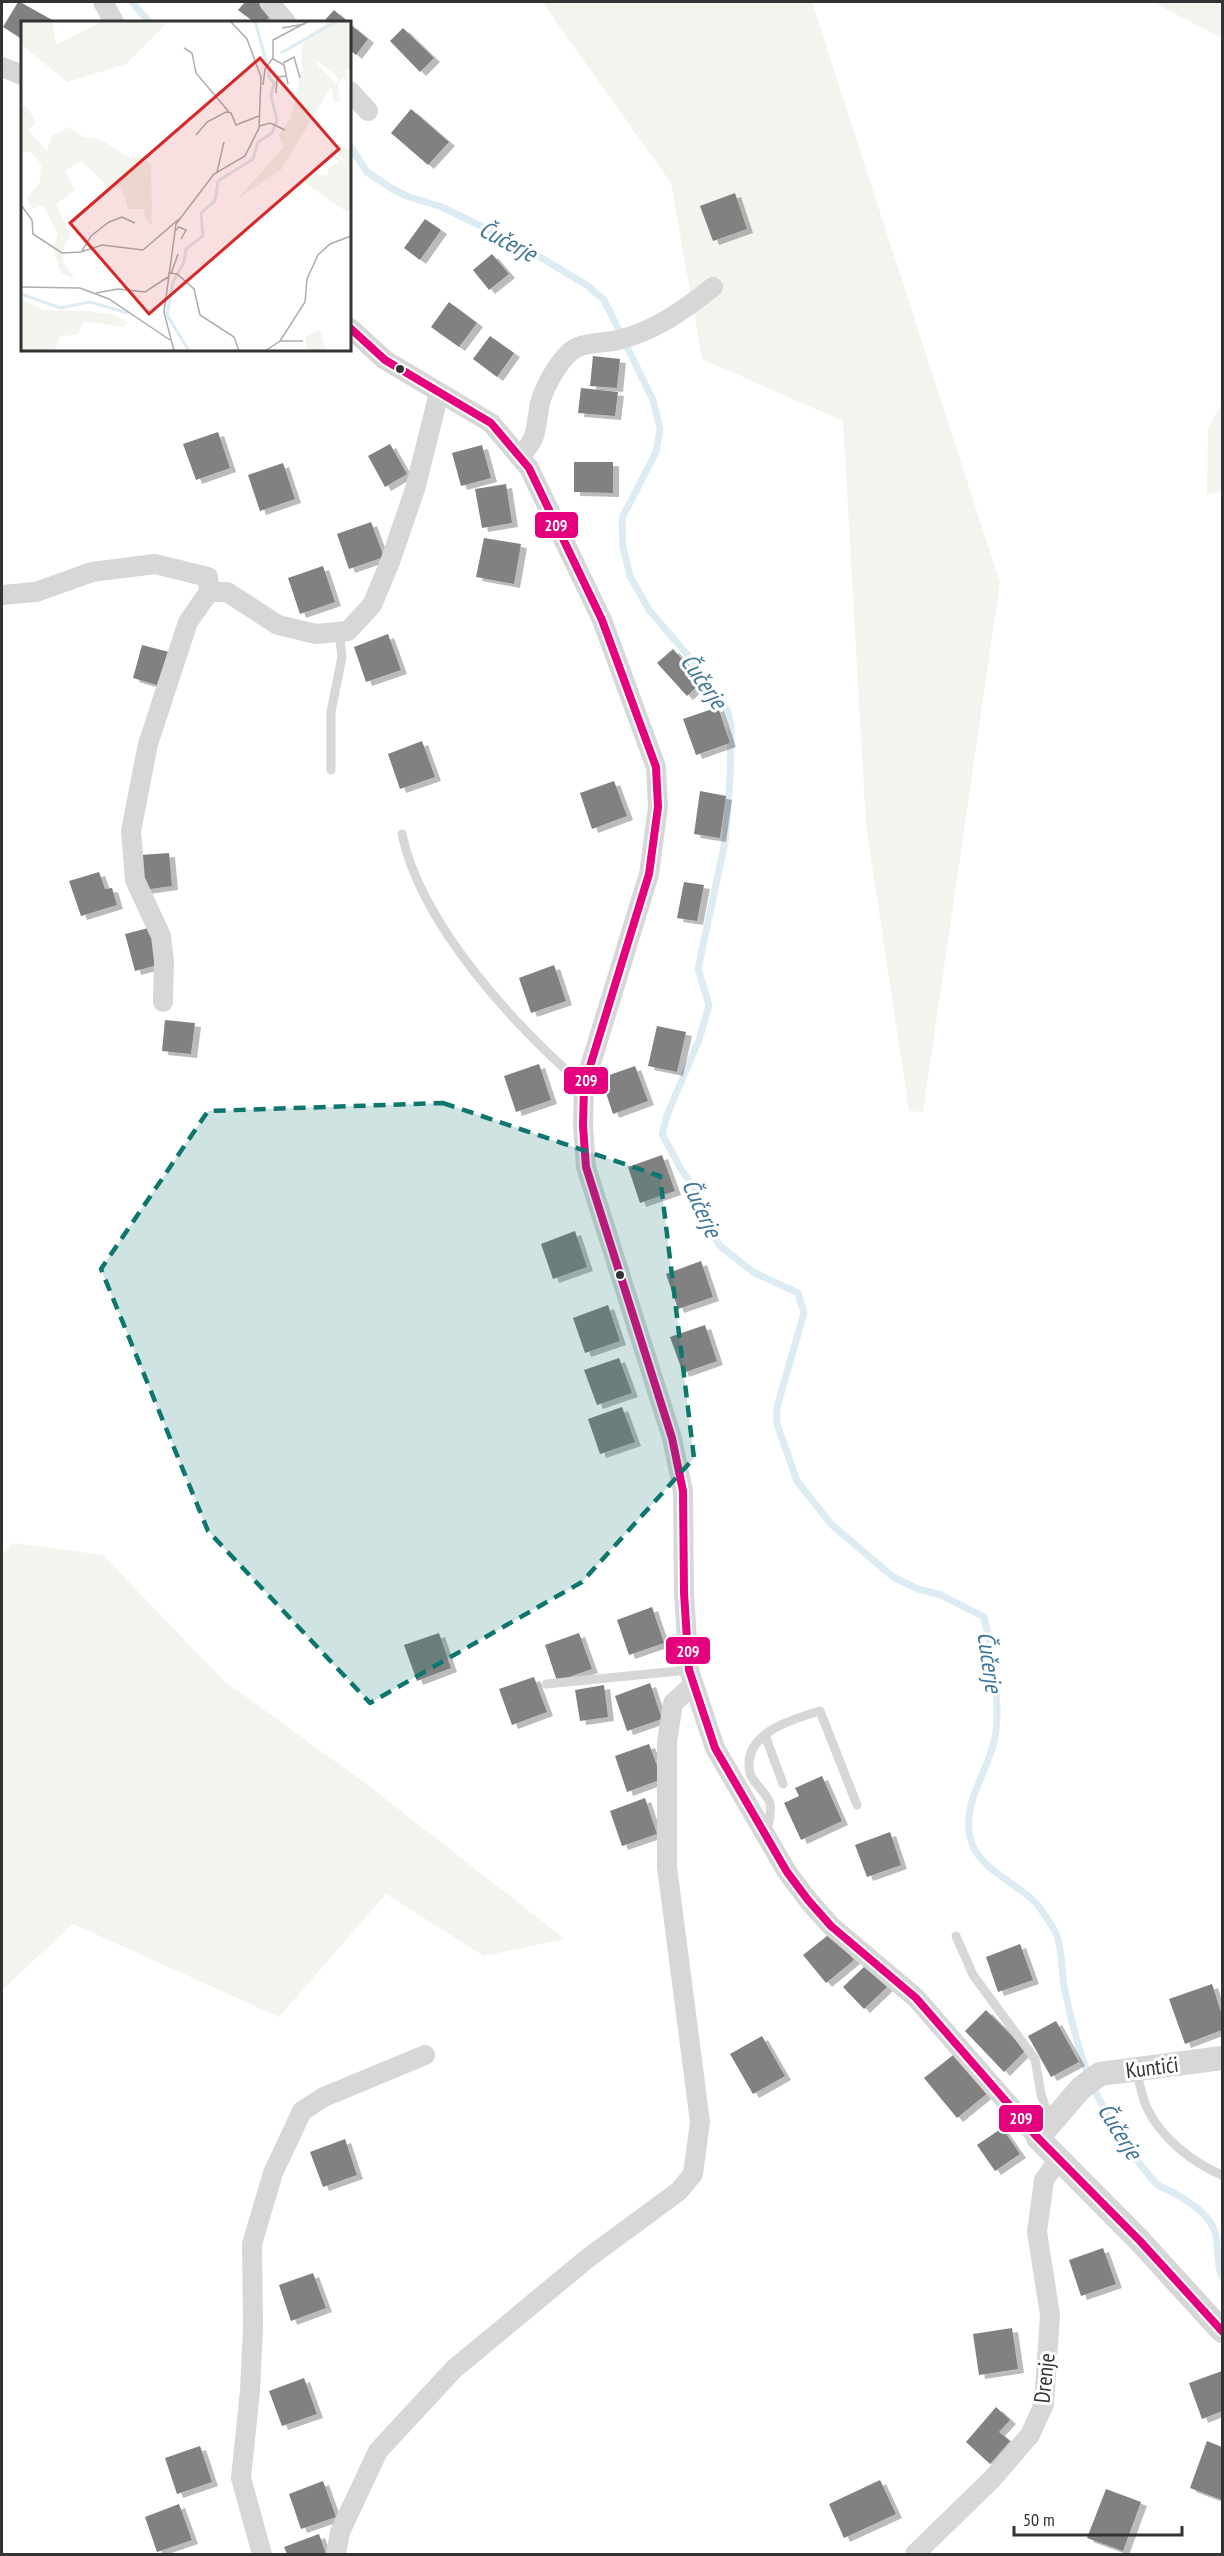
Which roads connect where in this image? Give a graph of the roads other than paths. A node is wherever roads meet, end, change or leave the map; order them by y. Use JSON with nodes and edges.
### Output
{"nodes":[{"id":1,"x":103,"y":2,"type":"edge"},
{"id":2,"x":269,"y":2,"type":"edge"},
{"id":3,"x":113,"y":21,"type":"edge"},
{"id":4,"x":285,"y":21,"type":"edge"},
{"id":5,"x":2,"y":67,"type":"edge"},
{"id":6,"x":21,"y":75,"type":"edge"},
{"id":7,"x":351,"y":92,"type":"edge"},
{"id":8,"x":368,"y":111,"type":"dead end"},
{"id":9,"x":713,"y":288,"type":"dead end"},
{"id":10,"x":351,"y":329,"type":"edge"},
{"id":11,"x":439,"y":393,"type":"junction"},
{"id":12,"x":519,"y":456,"type":"junction"},
{"id":13,"x":209,"y":592,"type":"junction"},
{"id":14,"x":2,"y":596,"type":"edge"},
{"id":15,"x":339,"y":632,"type":"junction"},
{"id":16,"x":331,"y":770,"type":"dead end"},
{"id":17,"x":402,"y":834,"type":"dead end"},
{"id":18,"x":162,"y":1002,"type":"dead end"},
{"id":19,"x":584,"y":1086,"type":"junction"},
{"id":20,"x":690,"y":1678,"type":"junction"},
{"id":21,"x":546,"y":1684,"type":"dead end"},
{"id":22,"x":765,"y":1735,"type":"junction"},
{"id":23,"x":783,"y":1784,"type":"dead end"},
{"id":24,"x":857,"y":1805,"type":"dead end"},
{"id":25,"x":767,"y":1835,"type":"junction"},
{"id":26,"x":956,"y":1936,"type":"dead end"},
{"id":27,"x":425,"y":2055,"type":"dead end"},
{"id":28,"x":1222,"y":2058,"type":"edge"},
{"id":29,"x":1136,"y":2069,"type":"junction"},
{"id":30,"x":1056,"y":2119,"type":"junction"},
{"id":31,"x":1038,"y":2138,"type":"junction"},
{"id":32,"x":1059,"y":2159,"type":"junction"},
{"id":33,"x":1222,"y":2175,"type":"edge"},
{"id":34,"x":1222,"y":2331,"type":"edge"},
{"id":35,"x":262,"y":2554,"type":"edge"},
{"id":36,"x":336,"y":2554,"type":"edge"},
{"id":37,"x":915,"y":2554,"type":"edge"}],
"edges":[{"from":1,"to":3,"type":"street"},
{"from":2,"to":4,"type":"street"},
{"from":5,"to":6,"type":"street"},
{"from":7,"to":8,"type":"street"},
{"from":9,"to":12,"type":"street"},
{"from":10,"to":11,"type":"street"},
{"from":11,"to":12,"type":"street"},
{"from":11,"to":15,"type":"street"},
{"from":12,"to":19,"type":"street"},
{"from":13,"to":14,"type":"street"},
{"from":13,"to":15,"type":"street"},
{"from":13,"to":18,"type":"street"},
{"from":15,"to":16,"type":"lane"},
{"from":17,"to":19,"type":"lane"},
{"from":19,"to":20,"type":"street"},
{"from":20,"to":21,"type":"lane"},
{"from":20,"to":25,"type":"street"},
{"from":20,"to":36,"type":"street"},
{"from":22,"to":23,"type":"lane"},
{"from":22,"to":24,"type":"lane"},
{"from":22,"to":25,"type":"lane"},
{"from":25,"to":31,"type":"street"},
{"from":26,"to":30,"type":"lane"},
{"from":27,"to":35,"type":"street"},
{"from":28,"to":29,"type":"street","name":"Kuntići"},
{"from":29,"to":30,"type":"street","name":"Kuntići"},
{"from":29,"to":33,"type":"lane"},
{"from":30,"to":31,"type":"street","name":"Kuntići"},
{"from":31,"to":32,"type":"street"},
{"from":32,"to":34,"type":"street"},
{"from":32,"to":37,"type":"street","name":"Drenje"}]}
